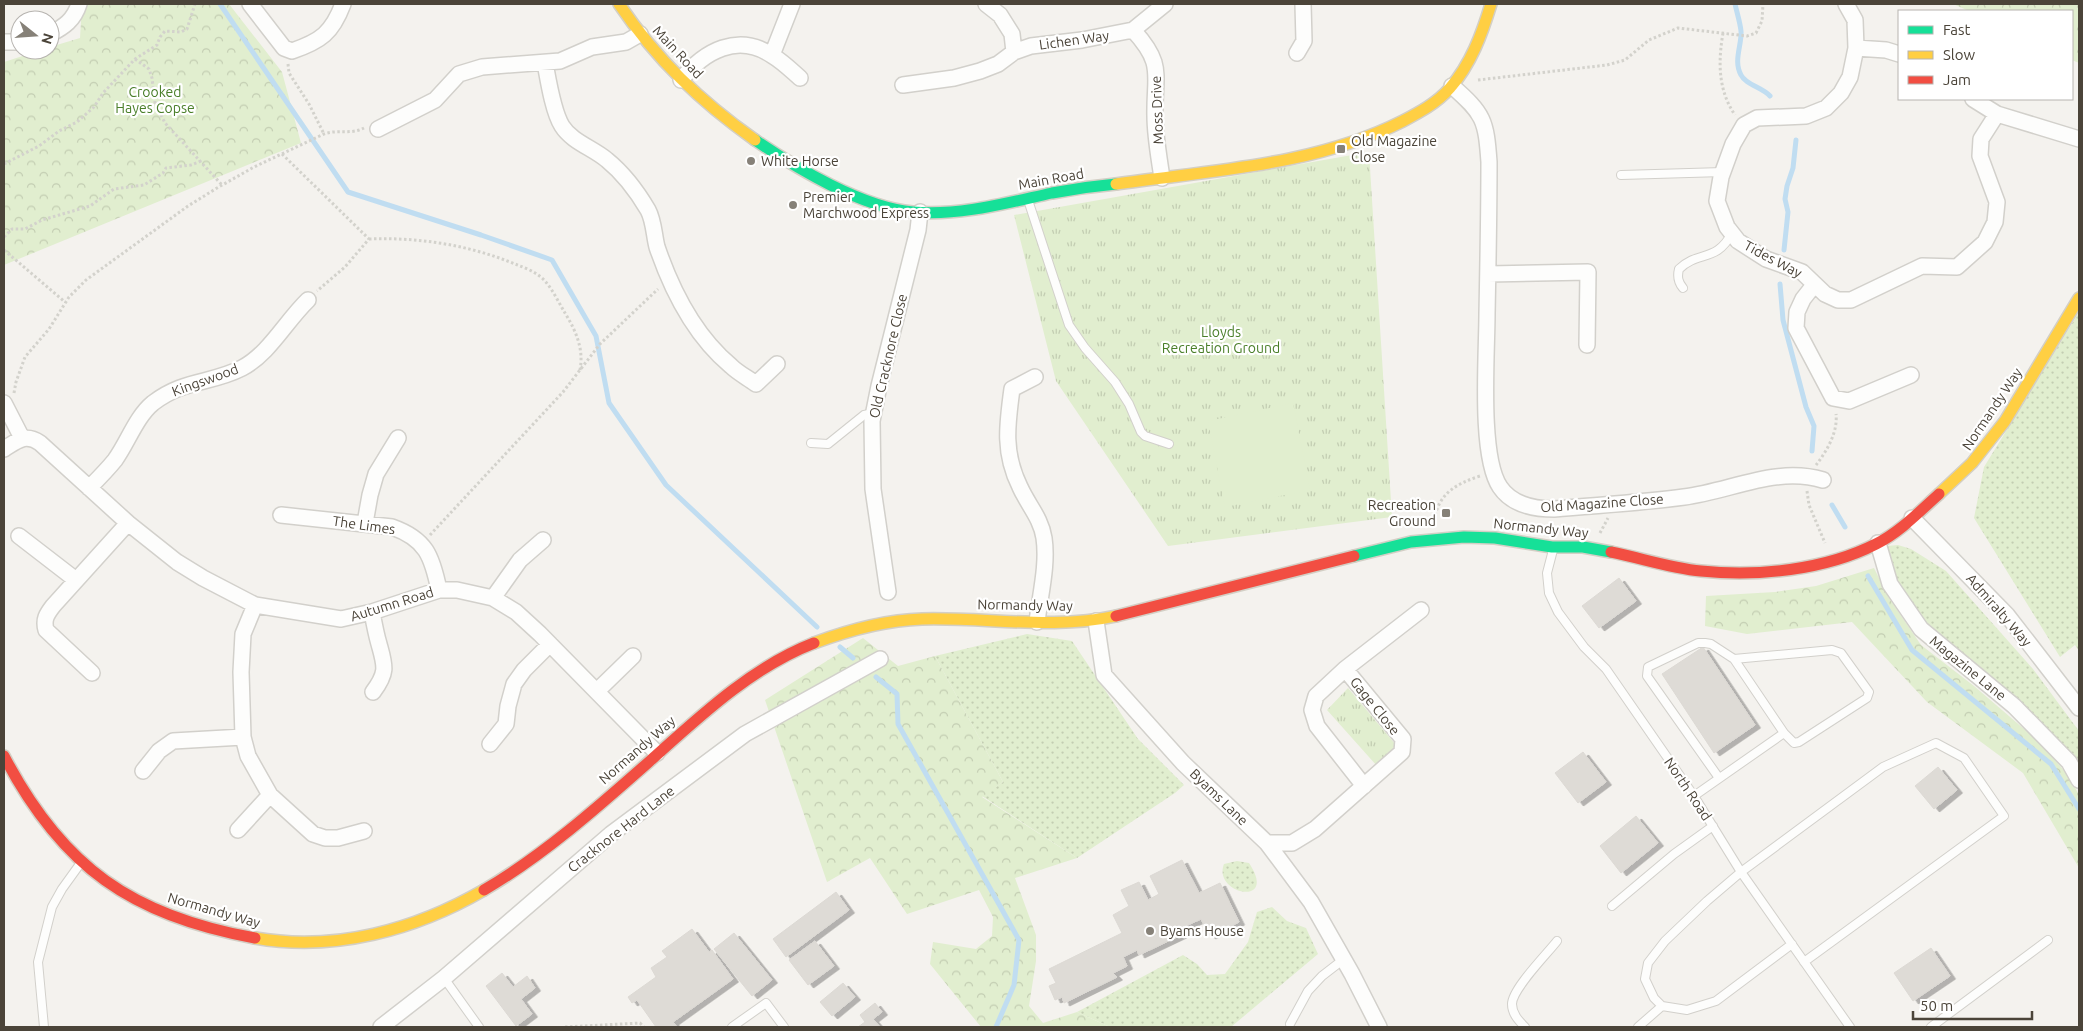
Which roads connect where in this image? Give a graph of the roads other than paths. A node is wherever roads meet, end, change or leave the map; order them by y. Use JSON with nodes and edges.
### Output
{"nodes":[{"id":1,"x":79,"y":4,"type":"edge"},
{"id":2,"x":250,"y":4,"type":"edge"},
{"id":3,"x":343,"y":4,"type":"edge"},
{"id":4,"x":618,"y":4,"type":"edge"},
{"id":5,"x":792,"y":4,"type":"edge"},
{"id":6,"x":986,"y":4,"type":"edge"},
{"id":7,"x":1165,"y":4,"type":"edge"},
{"id":8,"x":1303,"y":4,"type":"edge"},
{"id":9,"x":1491,"y":4,"type":"edge"},
{"id":10,"x":1846,"y":4,"type":"edge"},
{"id":11,"x":60,"y":29,"type":"edge"},
{"id":12,"x":1133,"y":30,"type":"junction"},
{"id":13,"x":640,"y":34,"type":"junction"},
{"id":14,"x":1856,"y":48,"type":"junction"},
{"id":15,"x":1014,"y":52,"type":"junction"},
{"id":16,"x":1297,"y":54,"type":"dead end"},
{"id":17,"x":1898,"y":54,"type":"edge"},
{"id":18,"x":772,"y":55,"type":"junction"},
{"id":19,"x":545,"y":63,"type":"junction"},
{"id":20,"x":800,"y":78,"type":"dead end"},
{"id":21,"x":681,"y":80,"type":"junction"},
{"id":22,"x":1453,"y":84,"type":"junction"},
{"id":23,"x":903,"y":85,"type":"dead end"},
{"id":24,"x":1975,"y":100,"type":"edge"},
{"id":25,"x":1997,"y":114,"type":"junction"},
{"id":26,"x":378,"y":129,"type":"road end"},
{"id":27,"x":2079,"y":139,"type":"edge"},
{"id":28,"x":1723,"y":172,"type":"junction"},
{"id":29,"x":1622,"y":175,"type":"dead end"},
{"id":30,"x":1162,"y":178,"type":"junction"},
{"id":31,"x":1028,"y":198,"type":"junction"},
{"id":32,"x":920,"y":212,"type":"junction"},
{"id":33,"x":1732,"y":233,"type":"junction"},
{"id":34,"x":1488,"y":274,"type":"junction"},
{"id":35,"x":1814,"y":285,"type":"junction"},
{"id":36,"x":1683,"y":288,"type":"dead end"},
{"id":37,"x":2079,"y":298,"type":"edge"},
{"id":38,"x":308,"y":300,"type":"road end"},
{"id":39,"x":1587,"y":345,"type":"dead end"},
{"id":40,"x":777,"y":364,"type":"dead end"},
{"id":41,"x":1911,"y":375,"type":"dead end"},
{"id":42,"x":1035,"y":377,"type":"dead end"},
{"id":43,"x":6,"y":407,"type":"edge"},
{"id":44,"x":874,"y":413,"type":"junction"},
{"id":45,"x":22,"y":438,"type":"junction"},
{"id":46,"x":398,"y":438,"type":"dead end"},
{"id":47,"x":810,"y":443,"type":"dead end"},
{"id":48,"x":1169,"y":444,"type":"dead end"},
{"id":49,"x":4,"y":449,"type":"edge"},
{"id":50,"x":1824,"y":480,"type":"dead end"},
{"id":51,"x":89,"y":488,"type":"junction"},
{"id":52,"x":281,"y":515,"type":"dead end"},
{"id":53,"x":1912,"y":518,"type":"junction"},
{"id":54,"x":128,"y":523,"type":"junction"},
{"id":55,"x":365,"y":523,"type":"junction"},
{"id":56,"x":19,"y":536,"type":"dead end"},
{"id":57,"x":543,"y":540,"type":"dead end"},
{"id":58,"x":1878,"y":543,"type":"junction"},
{"id":59,"x":1554,"y":548,"type":"junction"},
{"id":60,"x":76,"y":580,"type":"junction"},
{"id":61,"x":439,"y":590,"type":"junction"},
{"id":62,"x":888,"y":592,"type":"dead end"},
{"id":63,"x":493,"y":598,"type":"junction"},
{"id":64,"x":255,"y":605,"type":"junction"},
{"id":65,"x":1421,"y":610,"type":"dead end"},
{"id":66,"x":372,"y":612,"type":"junction"},
{"id":67,"x":1096,"y":621,"type":"junction"},
{"id":68,"x":1037,"y":622,"type":"junction"},
{"id":69,"x":550,"y":644,"type":"junction"},
{"id":70,"x":633,"y":656,"type":"dead end"},
{"id":71,"x":880,"y":659,"type":"dead end"},
{"id":72,"x":1734,"y":659,"type":"junction"},
{"id":73,"x":1345,"y":669,"type":"junction"},
{"id":74,"x":92,"y":674,"type":"dead end"},
{"id":75,"x":597,"y":691,"type":"junction"},
{"id":76,"x":373,"y":692,"type":"dead end"},
{"id":77,"x":2079,"y":708,"type":"edge"},
{"id":78,"x":1784,"y":733,"type":"junction"},
{"id":79,"x":243,"y":737,"type":"junction"},
{"id":80,"x":490,"y":744,"type":"dead end"},
{"id":81,"x":658,"y":753,"type":"junction"},
{"id":82,"x":4,"y":756,"type":"edge"},
{"id":83,"x":143,"y":771,"type":"dead end"},
{"id":84,"x":1719,"y":778,"type":"junction"},
{"id":85,"x":2079,"y":780,"type":"edge"},
{"id":86,"x":1364,"y":786,"type":"junction"},
{"id":87,"x":270,"y":795,"type":"junction"},
{"id":88,"x":1694,"y":796,"type":"junction"},
{"id":89,"x":1712,"y":826,"type":"junction"},
{"id":90,"x":238,"y":830,"type":"dead end"},
{"id":91,"x":364,"y":831,"type":"dead end"},
{"id":92,"x":1267,"y":843,"type":"junction"},
{"id":93,"x":81,"y":863,"type":"junction"},
{"id":94,"x":1741,"y":872,"type":"junction"},
{"id":95,"x":1612,"y":906,"type":"dead end"},
{"id":96,"x":2048,"y":940,"type":"dead end"},
{"id":97,"x":1557,"y":941,"type":"dead end"},
{"id":98,"x":1792,"y":944,"type":"junction"},
{"id":99,"x":1344,"y":958,"type":"junction"},
{"id":100,"x":1804,"y":962,"type":"junction"},
{"id":101,"x":444,"y":978,"type":"junction"},
{"id":102,"x":1662,"y":1006,"type":"junction"},
{"id":103,"x":477,"y":1024,"type":"edge"},
{"id":104,"x":1290,"y":1024,"type":"dead end"},
{"id":105,"x":1846,"y":1025,"type":"edge"},
{"id":106,"x":44,"y":1027,"type":"edge"},
{"id":107,"x":381,"y":1027,"type":"edge"},
{"id":108,"x":467,"y":1027,"type":"edge"},
{"id":109,"x":732,"y":1027,"type":"edge"},
{"id":110,"x":784,"y":1027,"type":"edge"},
{"id":111,"x":1379,"y":1027,"type":"edge"},
{"id":112,"x":1525,"y":1027,"type":"edge"},
{"id":113,"x":1638,"y":1027,"type":"edge"},
{"id":114,"x":1931,"y":1027,"type":"edge"}],
"edges":[{"from":1,"to":11,"type":"street"},
{"from":2,"to":3,"type":"street"},
{"from":4,"to":13,"type":"street","name":"Main Road"},
{"from":5,"to":18,"type":"street"},
{"from":6,"to":15,"type":"street"},
{"from":7,"to":12,"type":"street"},
{"from":8,"to":16,"type":"street"},
{"from":9,"to":22,"type":"street","name":"Main Road"},
{"from":10,"to":14,"type":"street"},
{"from":12,"to":15,"type":"street","name":"Lichen Way"},
{"from":12,"to":30,"type":"street","name":"Moss Drive"},
{"from":13,"to":19,"type":"street"},
{"from":13,"to":21,"type":"street","name":"Main Road"},
{"from":14,"to":17,"type":"street"},
{"from":14,"to":28,"type":"street","name":"Tides Way"},
{"from":15,"to":23,"type":"street","name":"Lichen Way"},
{"from":18,"to":20,"type":"street"},
{"from":18,"to":21,"type":"street"},
{"from":19,"to":26,"type":"street"},
{"from":19,"to":40,"type":"street"},
{"from":21,"to":32,"type":"street","name":"Main Road"},
{"from":22,"to":30,"type":"street","name":"Main Road"},
{"from":22,"to":34,"type":"street","name":"Old Magazine Close"},
{"from":24,"to":25,"type":"street"},
{"from":25,"to":27,"type":"street"},
{"from":25,"to":35,"type":"street","name":"Tides Way"},
{"from":28,"to":29,"type":"lane"},
{"from":28,"to":33,"type":"street","name":"Tides Way"},
{"from":30,"to":31,"type":"street","name":"Main Road"},
{"from":31,"to":32,"type":"street","name":"Main Road"},
{"from":31,"to":48,"type":"lane"},
{"from":32,"to":44,"type":"street","name":"Old Cracknore Close"},
{"from":33,"to":35,"type":"street","name":"Tides Way"},
{"from":33,"to":36,"type":"lane"},
{"from":34,"to":39,"type":"street"},
{"from":34,"to":50,"type":"street","name":"Old Magazine Close"},
{"from":35,"to":41,"type":"street"},
{"from":37,"to":53,"type":"street","name":"Normandy Way"},
{"from":38,"to":51,"type":"street","name":"Kingswood"},
{"from":42,"to":68,"type":"street"},
{"from":43,"to":45,"type":"street"},
{"from":44,"to":47,"type":"lane"},
{"from":44,"to":62,"type":"street","name":"Old Cracknore Close"},
{"from":45,"to":49,"type":"street"},
{"from":45,"to":51,"type":"street","name":"Autumn Road"},
{"from":46,"to":55,"type":"street"},
{"from":51,"to":54,"type":"street","name":"Autumn Road"},
{"from":52,"to":55,"type":"street","name":"The Limes"},
{"from":53,"to":58,"type":"street","name":"Normandy Way"},
{"from":53,"to":77,"type":"street","name":"Admiralty Way"},
{"from":54,"to":60,"type":"street"},
{"from":54,"to":64,"type":"street","name":"Autumn Road"},
{"from":55,"to":61,"type":"street","name":"The Limes"},
{"from":56,"to":60,"type":"street"},
{"from":57,"to":63,"type":"street"},
{"from":58,"to":59,"type":"street","name":"Normandy Way"},
{"from":58,"to":85,"type":"street","name":"Magazine Lane"},
{"from":59,"to":67,"type":"street","name":"Normandy Way"},
{"from":59,"to":88,"type":"lane","name":"North Road"},
{"from":60,"to":74,"type":"street"},
{"from":61,"to":63,"type":"street","name":"Autumn Road"},
{"from":61,"to":66,"type":"street","name":"Autumn Road"},
{"from":63,"to":69,"type":"street","name":"Autumn Road"},
{"from":64,"to":66,"type":"street","name":"Autumn Road"},
{"from":64,"to":79,"type":"street"},
{"from":65,"to":73,"type":"street","name":"Gage Close"},
{"from":66,"to":76,"type":"street"},
{"from":67,"to":68,"type":"street","name":"Normandy Way"},
{"from":67,"to":92,"type":"street","name":"Byams Lane"},
{"from":68,"to":81,"type":"street","name":"Normandy Way"},
{"from":69,"to":75,"type":"street","name":"Autumn Road"},
{"from":69,"to":80,"type":"street"},
{"from":70,"to":75,"type":"street"},
{"from":71,"to":101,"type":"street","name":"Cracknore Hard Lane"},
{"from":72,"to":78,"type":"lane"},
{"from":72,"to":78,"type":"lane"},
{"from":72,"to":84,"type":"lane"},
{"from":73,"to":86,"type":"street","name":"Gage Close"},
{"from":73,"to":86,"type":"street","name":"Gage Close"},
{"from":75,"to":81,"type":"street","name":"Autumn Road"},
{"from":78,"to":84,"type":"lane"},
{"from":79,"to":83,"type":"street"},
{"from":79,"to":87,"type":"street"},
{"from":81,"to":93,"type":"street","name":"Normandy Way"},
{"from":82,"to":93,"type":"street","name":"Normandy Way"},
{"from":84,"to":88,"type":"lane"},
{"from":86,"to":92,"type":"street","name":"Gage Close"},
{"from":87,"to":90,"type":"street"},
{"from":87,"to":91,"type":"street"},
{"from":88,"to":89,"type":"lane","name":"North Road"},
{"from":89,"to":94,"type":"lane","name":"North Road"},
{"from":89,"to":95,"type":"lane"},
{"from":92,"to":99,"type":"street","name":"Byams Lane"},
{"from":93,"to":106,"type":"lane"},
{"from":94,"to":98,"type":"lane","name":"North Road"},
{"from":94,"to":100,"type":"lane"},
{"from":94,"to":102,"type":"lane"},
{"from":96,"to":114,"type":"lane"},
{"from":97,"to":112,"type":"lane"},
{"from":98,"to":100,"type":"lane","name":"North Road"},
{"from":98,"to":102,"type":"lane"},
{"from":99,"to":104,"type":"lane"},
{"from":99,"to":111,"type":"street","name":"Byams Lane"},
{"from":100,"to":105,"type":"lane","name":"North Road"},
{"from":101,"to":103,"type":"lane"},
{"from":101,"to":107,"type":"street","name":"Cracknore Hard Lane"},
{"from":102,"to":113,"type":"lane"},
{"from":103,"to":108,"type":"lane"},
{"from":109,"to":110,"type":"lane"}]}
